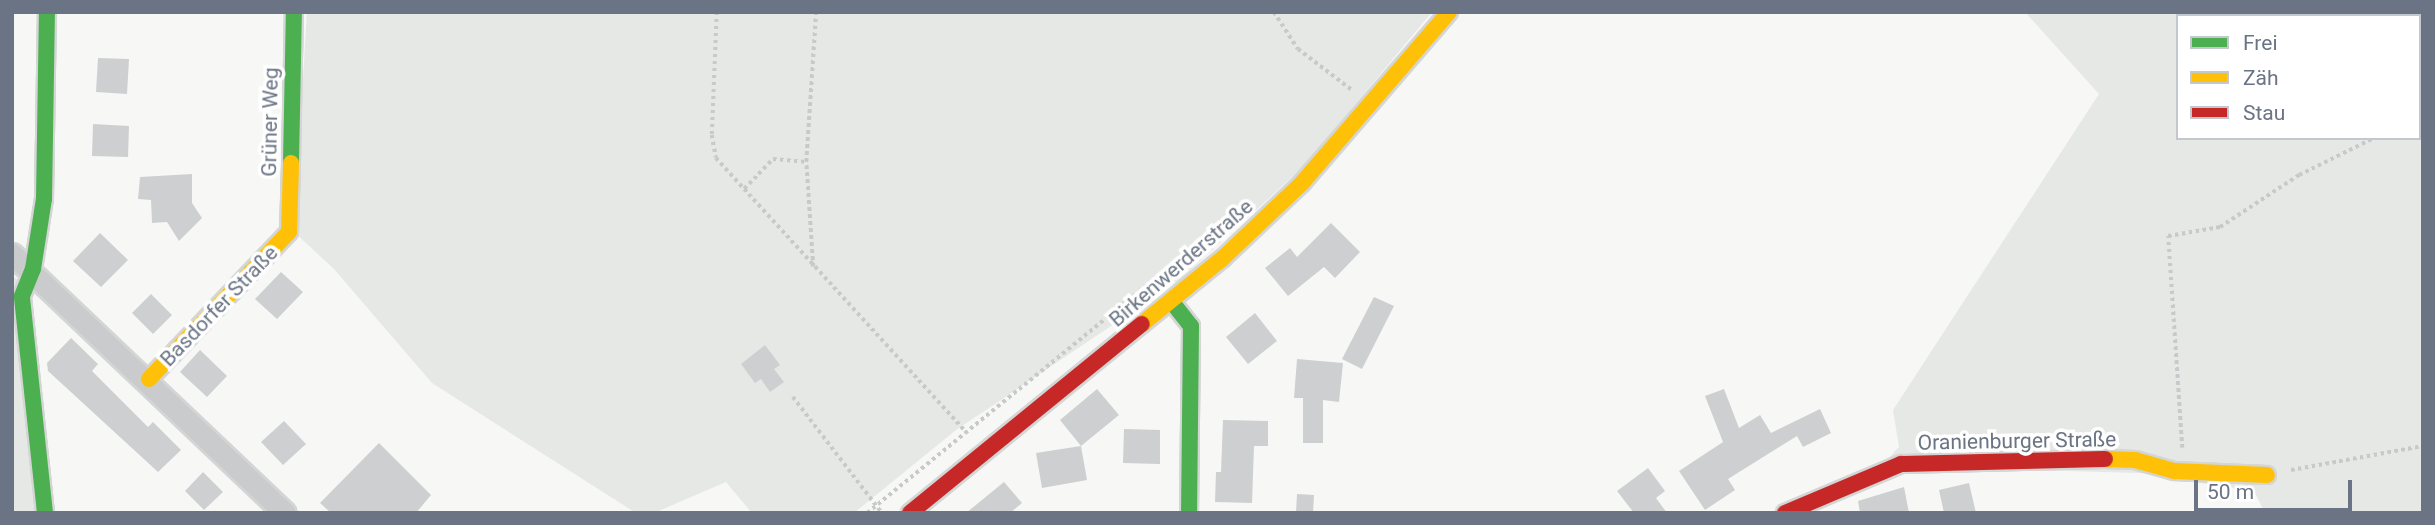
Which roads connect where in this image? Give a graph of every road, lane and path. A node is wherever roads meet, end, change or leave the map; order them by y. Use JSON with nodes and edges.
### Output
{"nodes":[{"id":1,"x":47,"y":12,"type":"edge"},
{"id":2,"x":294,"y":12,"type":"edge"},
{"id":3,"x":717,"y":12,"type":"edge"},
{"id":4,"x":816,"y":12,"type":"edge"},
{"id":5,"x":1275,"y":12,"type":"edge"},
{"id":6,"x":1449,"y":12,"type":"edge"},
{"id":7,"x":1374,"y":105,"type":"junction"},
{"id":8,"x":2370,"y":140,"type":"edge"},
{"id":9,"x":806,"y":162,"type":"junction"},
{"id":10,"x":744,"y":189,"type":"junction"},
{"id":11,"x":289,"y":233,"type":"joint"},
{"id":12,"x":12,"y":254,"type":"edge"},
{"id":13,"x":1174,"y":263,"type":"dead end"},
{"id":14,"x":33,"y":269,"type":"junction"},
{"id":15,"x":813,"y":270,"type":"junction"},
{"id":16,"x":1171,"y":302,"type":"junction"},
{"id":17,"x":149,"y":379,"type":"junction"},
{"id":18,"x":793,"y":397,"type":"dead end"},
{"id":19,"x":965,"y":431,"type":"junction"},
{"id":20,"x":2423,"y":446,"type":"edge"},
{"id":21,"x":985,"y":453,"type":"junction"},
{"id":22,"x":2183,"y":471,"type":"junction"},
{"id":23,"x":2267,"y":475,"type":"joint"},
{"id":24,"x":876,"y":505,"type":"junction"},
{"id":25,"x":45,"y":513,"type":"edge"},
{"id":26,"x":285,"y":513,"type":"edge"},
{"id":27,"x":867,"y":513,"type":"edge"},
{"id":28,"x":882,"y":513,"type":"edge"},
{"id":29,"x":910,"y":513,"type":"edge"},
{"id":30,"x":1189,"y":513,"type":"edge"},
{"id":31,"x":1785,"y":513,"type":"edge"}],
"edges":[{"from":1,"to":14,"type":"street"},
{"from":2,"to":11,"type":"street","name":"Grüner Weg"},
{"from":3,"to":10,"type":"path"},
{"from":4,"to":9,"type":"path"},
{"from":5,"to":7,"type":"path"},
{"from":6,"to":7,"type":"street","name":"Birkenwerderstraße"},
{"from":7,"to":16,"type":"street","name":"Birkenwerderstraße"},
{"from":8,"to":22,"type":"path"},
{"from":9,"to":10,"type":"path"},
{"from":9,"to":15,"type":"path"},
{"from":10,"to":15,"type":"path"},
{"from":11,"to":17,"type":"street","name":"Basdorfer Straße"},
{"from":12,"to":14,"type":"street","name":"Basdorfer Straße"},
{"from":13,"to":19,"type":"path"},
{"from":14,"to":17,"type":"street","name":"Basdorfer Straße"},
{"from":14,"to":25,"type":"street"},
{"from":15,"to":19,"type":"path"},
{"from":16,"to":21,"type":"street","name":"Birkenwerderstraße"},
{"from":16,"to":30,"type":"street"},
{"from":17,"to":26,"type":"street","name":"Basdorfer Straße"},
{"from":18,"to":24,"type":"path"},
{"from":19,"to":21,"type":"path"},
{"from":19,"to":24,"type":"path"},
{"from":20,"to":23,"type":"path"},
{"from":21,"to":29,"type":"street","name":"Birkenwerderstraße"},
{"from":22,"to":23,"type":"street","name":"Oranienburger Straße"},
{"from":22,"to":31,"type":"street","name":"Oranienburger Straße"},
{"from":24,"to":27,"type":"path"},
{"from":24,"to":28,"type":"path"}]}
